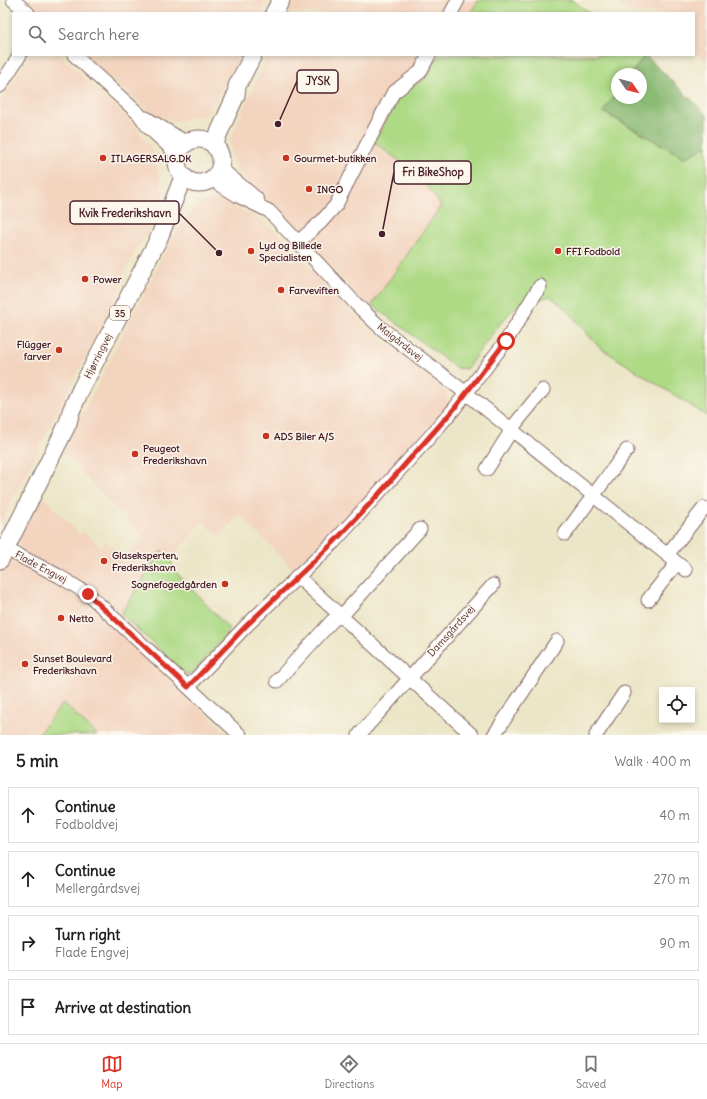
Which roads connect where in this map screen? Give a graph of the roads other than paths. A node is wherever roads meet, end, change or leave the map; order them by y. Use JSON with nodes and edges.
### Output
{"nodes":[{"id":1,"x":13,"y":0,"type":"edge"},
{"id":2,"x":281,"y":0,"type":"edge"},
{"id":3,"x":458,"y":0,"type":"edge"},
{"id":4,"x":27,"y":12,"type":"edge"},
{"id":5,"x":275,"y":12,"type":"edge"},
{"id":6,"x":452,"y":12,"type":"edge"},
{"id":7,"x":19,"y":56,"type":"edge"},
{"id":8,"x":75,"y":56,"type":"edge"},
{"id":9,"x":252,"y":56,"type":"edge"},
{"id":10,"x":428,"y":56,"type":"edge"},
{"id":11,"x":2,"y":79,"type":"edge"},
{"id":12,"x":237,"y":86,"type":"junction"},
{"id":13,"x":188,"y":146,"type":"junction"},
{"id":14,"x":215,"y":147,"type":"junction"},
{"id":15,"x":203,"y":177,"type":"junction"},
{"id":16,"x":298,"y":242,"type":"junction"},
{"id":17,"x":540,"y":286,"type":"dead end"},
{"id":18,"x":543,"y":390,"type":"dead end"},
{"id":19,"x":466,"y":393,"type":"junction"},
{"id":20,"x":512,"y":430,"type":"junction"},
{"id":21,"x":627,"y":450,"type":"dead end"},
{"id":22,"x":487,"y":469,"type":"dead end"},
{"id":23,"x":593,"y":495,"type":"junction"},
{"id":24,"x":704,"y":508,"type":"dead end"},
{"id":25,"x":420,"y":529,"type":"dead end"},
{"id":26,"x":565,"y":534,"type":"dead end"},
{"id":27,"x":1,"y":547,"type":"edge"},
{"id":28,"x":667,"y":555,"type":"junction"},
{"id":29,"x":297,"y":576,"type":"junction"},
{"id":30,"x":494,"y":585,"type":"dead end"},
{"id":31,"x":648,"y":600,"type":"dead end"},
{"id":32,"x":340,"y":615,"type":"junction"},
{"id":33,"x":557,"y":641,"type":"dead end"},
{"id":34,"x":409,"y":678,"type":"junction"},
{"id":35,"x":277,"y":681,"type":"dead end"},
{"id":36,"x":188,"y":687,"type":"junction"},
{"id":37,"x":624,"y":693,"type":"dead end"},
{"id":38,"x":240,"y":735,"type":"edge"},
{"id":39,"x":359,"y":735,"type":"edge"},
{"id":40,"x":472,"y":735,"type":"edge"},
{"id":41,"x":494,"y":735,"type":"edge"},
{"id":42,"x":596,"y":735,"type":"edge"}],
"edges":[{"from":1,"to":4,"type":"street"},
{"from":2,"to":5,"type":"main road"},
{"from":3,"to":6,"type":"street"},
{"from":7,"to":11,"type":"street"},
{"from":8,"to":13,"type":"street"},
{"from":9,"to":12,"type":"main road"},
{"from":10,"to":16,"type":"street"},
{"from":12,"to":13,"type":"main road"},
{"from":12,"to":14,"type":"main road"},
{"from":13,"to":14,"type":"main road"},
{"from":13,"to":15,"type":"main road"},
{"from":14,"to":15,"type":"main road"},
{"from":15,"to":16,"type":"street","name":"Maigårdsvej"},
{"from":15,"to":27,"type":"main road","name":"Hjørringvej","number":"35"},
{"from":16,"to":19,"type":"street","name":"Maigårdsvej"},
{"from":17,"to":19,"type":"street"},
{"from":18,"to":20,"type":"street"},
{"from":19,"to":20,"type":"street","name":"Maigårdsvej"},
{"from":19,"to":29,"type":"street"},
{"from":20,"to":22,"type":"street"},
{"from":20,"to":23,"type":"street","name":"Maigårdsvej"},
{"from":21,"to":23,"type":"street"},
{"from":23,"to":26,"type":"street"},
{"from":23,"to":28,"type":"street","name":"Maigårdsvej"},
{"from":24,"to":28,"type":"street"},
{"from":25,"to":32,"type":"street"},
{"from":27,"to":36,"type":"street","name":"Flade Engvej"},
{"from":28,"to":31,"type":"street","name":"Maigårdsvej"},
{"from":29,"to":32,"type":"street"},
{"from":29,"to":36,"type":"street"},
{"from":30,"to":34,"type":"street","name":"Damsgårdsvej"},
{"from":32,"to":34,"type":"street"},
{"from":32,"to":35,"type":"street"},
{"from":33,"to":41,"type":"street"},
{"from":34,"to":39,"type":"street","name":"Damsgårdsvej"},
{"from":34,"to":40,"type":"street"},
{"from":36,"to":38,"type":"street","name":"Flade Engvej"},
{"from":37,"to":42,"type":"street"}]}
